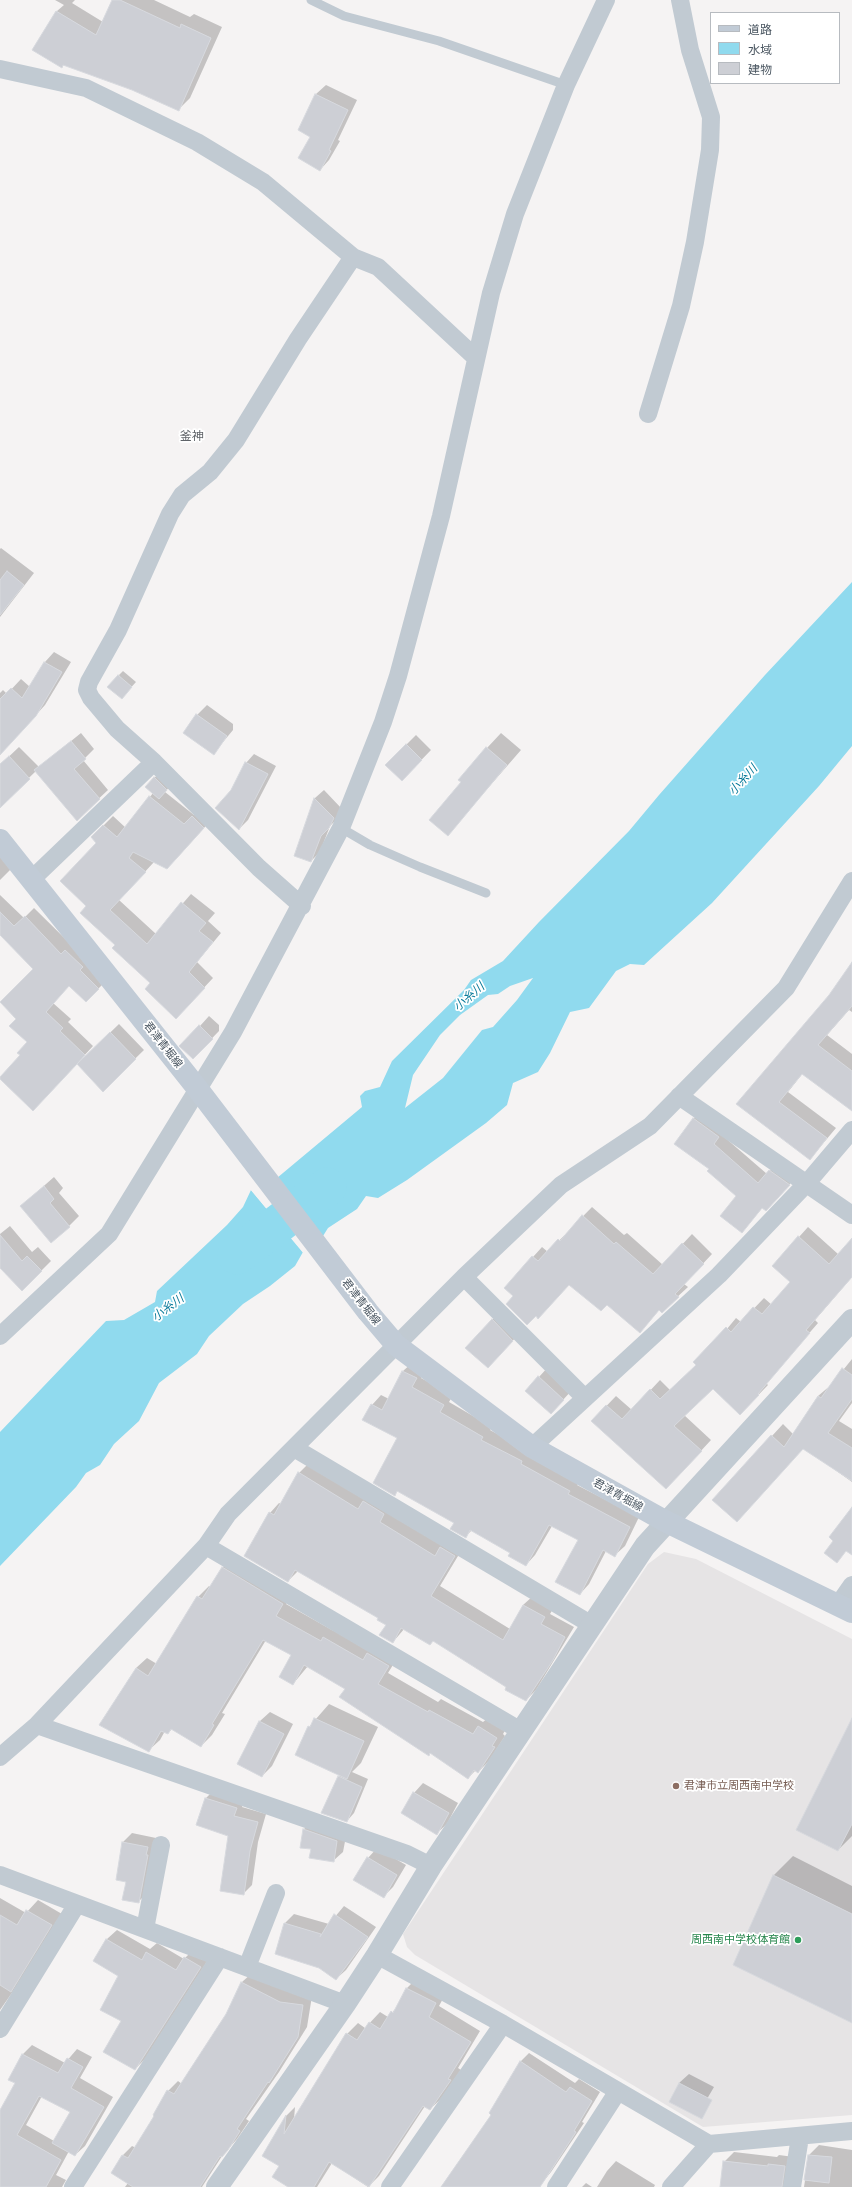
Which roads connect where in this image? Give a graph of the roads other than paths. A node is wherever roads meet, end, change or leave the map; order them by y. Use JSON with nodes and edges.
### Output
{"nodes":[{"id":1,"x":311,"y":0,"type":"edge"},
{"id":2,"x":606,"y":0,"type":"edge"},
{"id":3,"x":680,"y":0,"type":"edge"},
{"id":4,"x":0,"y":69,"type":"edge"},
{"id":5,"x":566,"y":85,"type":"junction"},
{"id":6,"x":353,"y":258,"type":"junction"},
{"id":7,"x":476,"y":358,"type":"junction"},
{"id":8,"x":648,"y":414,"type":"dead end"},
{"id":9,"x":154,"y":762,"type":"junction"},
{"id":10,"x":341,"y":828,"type":"junction"},
{"id":11,"x":0,"y":840,"type":"edge"},
{"id":12,"x":32,"y":879,"type":"junction"},
{"id":13,"x":852,"y":881,"type":"edge"},
{"id":14,"x":486,"y":893,"type":"dead end"},
{"id":15,"x":302,"y":906,"type":"junction"},
{"id":16,"x":197,"y":1088,"type":"junction"},
{"id":17,"x":679,"y":1096,"type":"junction"},
{"id":18,"x":852,"y":1130,"type":"edge"},
{"id":19,"x":807,"y":1183,"type":"junction"},
{"id":20,"x":852,"y":1215,"type":"edge"},
{"id":21,"x":464,"y":1277,"type":"junction"},
{"id":22,"x":852,"y":1320,"type":"edge"},
{"id":23,"x":0,"y":1336,"type":"edge"},
{"id":24,"x":396,"y":1345,"type":"junction"},
{"id":25,"x":585,"y":1398,"type":"junction"},
{"id":26,"x":532,"y":1447,"type":"junction"},
{"id":27,"x":294,"y":1448,"type":"junction"},
{"id":28,"x":665,"y":1521,"type":"junction"},
{"id":29,"x":206,"y":1546,"type":"junction"},
{"id":30,"x":852,"y":1585,"type":"edge"},
{"id":31,"x":845,"y":1609,"type":"edge"},
{"id":32,"x":592,"y":1625,"type":"junction"},
{"id":33,"x":37,"y":1725,"type":"junction"},
{"id":34,"x":521,"y":1732,"type":"junction"},
{"id":35,"x":0,"y":1757,"type":"edge"},
{"id":36,"x":161,"y":1845,"type":"dead end"},
{"id":37,"x":431,"y":1866,"type":"junction"},
{"id":38,"x":0,"y":1875,"type":"edge"},
{"id":39,"x":276,"y":1893,"type":"dead end"},
{"id":40,"x":77,"y":1904,"type":"junction"},
{"id":41,"x":145,"y":1929,"type":"junction"},
{"id":42,"x":377,"y":1955,"type":"junction"},
{"id":43,"x":220,"y":1957,"type":"junction"},
{"id":44,"x":247,"y":1967,"type":"junction"},
{"id":45,"x":345,"y":2004,"type":"junction"},
{"id":46,"x":503,"y":2024,"type":"junction"},
{"id":47,"x":0,"y":2029,"type":"edge"},
{"id":48,"x":618,"y":2091,"type":"junction"},
{"id":49,"x":852,"y":2131,"type":"edge"},
{"id":50,"x":800,"y":2137,"type":"junction"},
{"id":51,"x":710,"y":2144,"type":"junction"},
{"id":52,"x":73,"y":2187,"type":"edge"},
{"id":53,"x":217,"y":2187,"type":"edge"},
{"id":54,"x":390,"y":2187,"type":"edge"},
{"id":55,"x":556,"y":2187,"type":"edge"},
{"id":56,"x":671,"y":2187,"type":"edge"},
{"id":57,"x":792,"y":2187,"type":"edge"}],
"edges":[{"from":1,"to":5,"type":"lane"},
{"from":2,"to":5,"type":"street"},
{"from":3,"to":8,"type":"street"},
{"from":4,"to":6,"type":"street"},
{"from":5,"to":7,"type":"street"},
{"from":6,"to":7,"type":"street"},
{"from":6,"to":9,"type":"street"},
{"from":7,"to":10,"type":"street"},
{"from":9,"to":12,"type":"street"},
{"from":9,"to":15,"type":"street"},
{"from":10,"to":14,"type":"lane"},
{"from":10,"to":15,"type":"street"},
{"from":11,"to":12,"type":"main road","name":"君津青堀線"},
{"from":12,"to":16,"type":"main road","name":"君津青堀線"},
{"from":13,"to":17,"type":"street"},
{"from":15,"to":16,"type":"street"},
{"from":16,"to":23,"type":"street"},
{"from":16,"to":24,"type":"main road","name":"君津青堀線"},
{"from":17,"to":19,"type":"street"},
{"from":17,"to":21,"type":"street"},
{"from":18,"to":19,"type":"street"},
{"from":19,"to":20,"type":"street"},
{"from":19,"to":25,"type":"street"},
{"from":21,"to":24,"type":"street"},
{"from":21,"to":25,"type":"street"},
{"from":22,"to":28,"type":"street"},
{"from":24,"to":26,"type":"main road","name":"君津青堀線"},
{"from":24,"to":27,"type":"street"},
{"from":25,"to":26,"type":"street"},
{"from":26,"to":28,"type":"main road","name":"君津青堀線"},
{"from":27,"to":29,"type":"street"},
{"from":27,"to":32,"type":"street"},
{"from":28,"to":31,"type":"main road","name":"君津青堀線"},
{"from":28,"to":32,"type":"street"},
{"from":29,"to":33,"type":"street"},
{"from":29,"to":34,"type":"street"},
{"from":30,"to":31,"type":"street"},
{"from":32,"to":34,"type":"street"},
{"from":33,"to":35,"type":"street"},
{"from":33,"to":37,"type":"street"},
{"from":34,"to":37,"type":"street"},
{"from":36,"to":41,"type":"street"},
{"from":37,"to":42,"type":"street"},
{"from":38,"to":40,"type":"street"},
{"from":39,"to":44,"type":"street"},
{"from":40,"to":41,"type":"street"},
{"from":40,"to":47,"type":"street"},
{"from":41,"to":43,"type":"street"},
{"from":42,"to":45,"type":"street"},
{"from":42,"to":46,"type":"street"},
{"from":43,"to":44,"type":"street"},
{"from":43,"to":52,"type":"street"},
{"from":44,"to":45,"type":"street"},
{"from":45,"to":53,"type":"street"},
{"from":46,"to":48,"type":"street"},
{"from":46,"to":54,"type":"street"},
{"from":48,"to":51,"type":"street"},
{"from":48,"to":55,"type":"street"},
{"from":49,"to":50,"type":"street"},
{"from":50,"to":51,"type":"street"},
{"from":50,"to":57,"type":"street"},
{"from":51,"to":56,"type":"street"}]}
